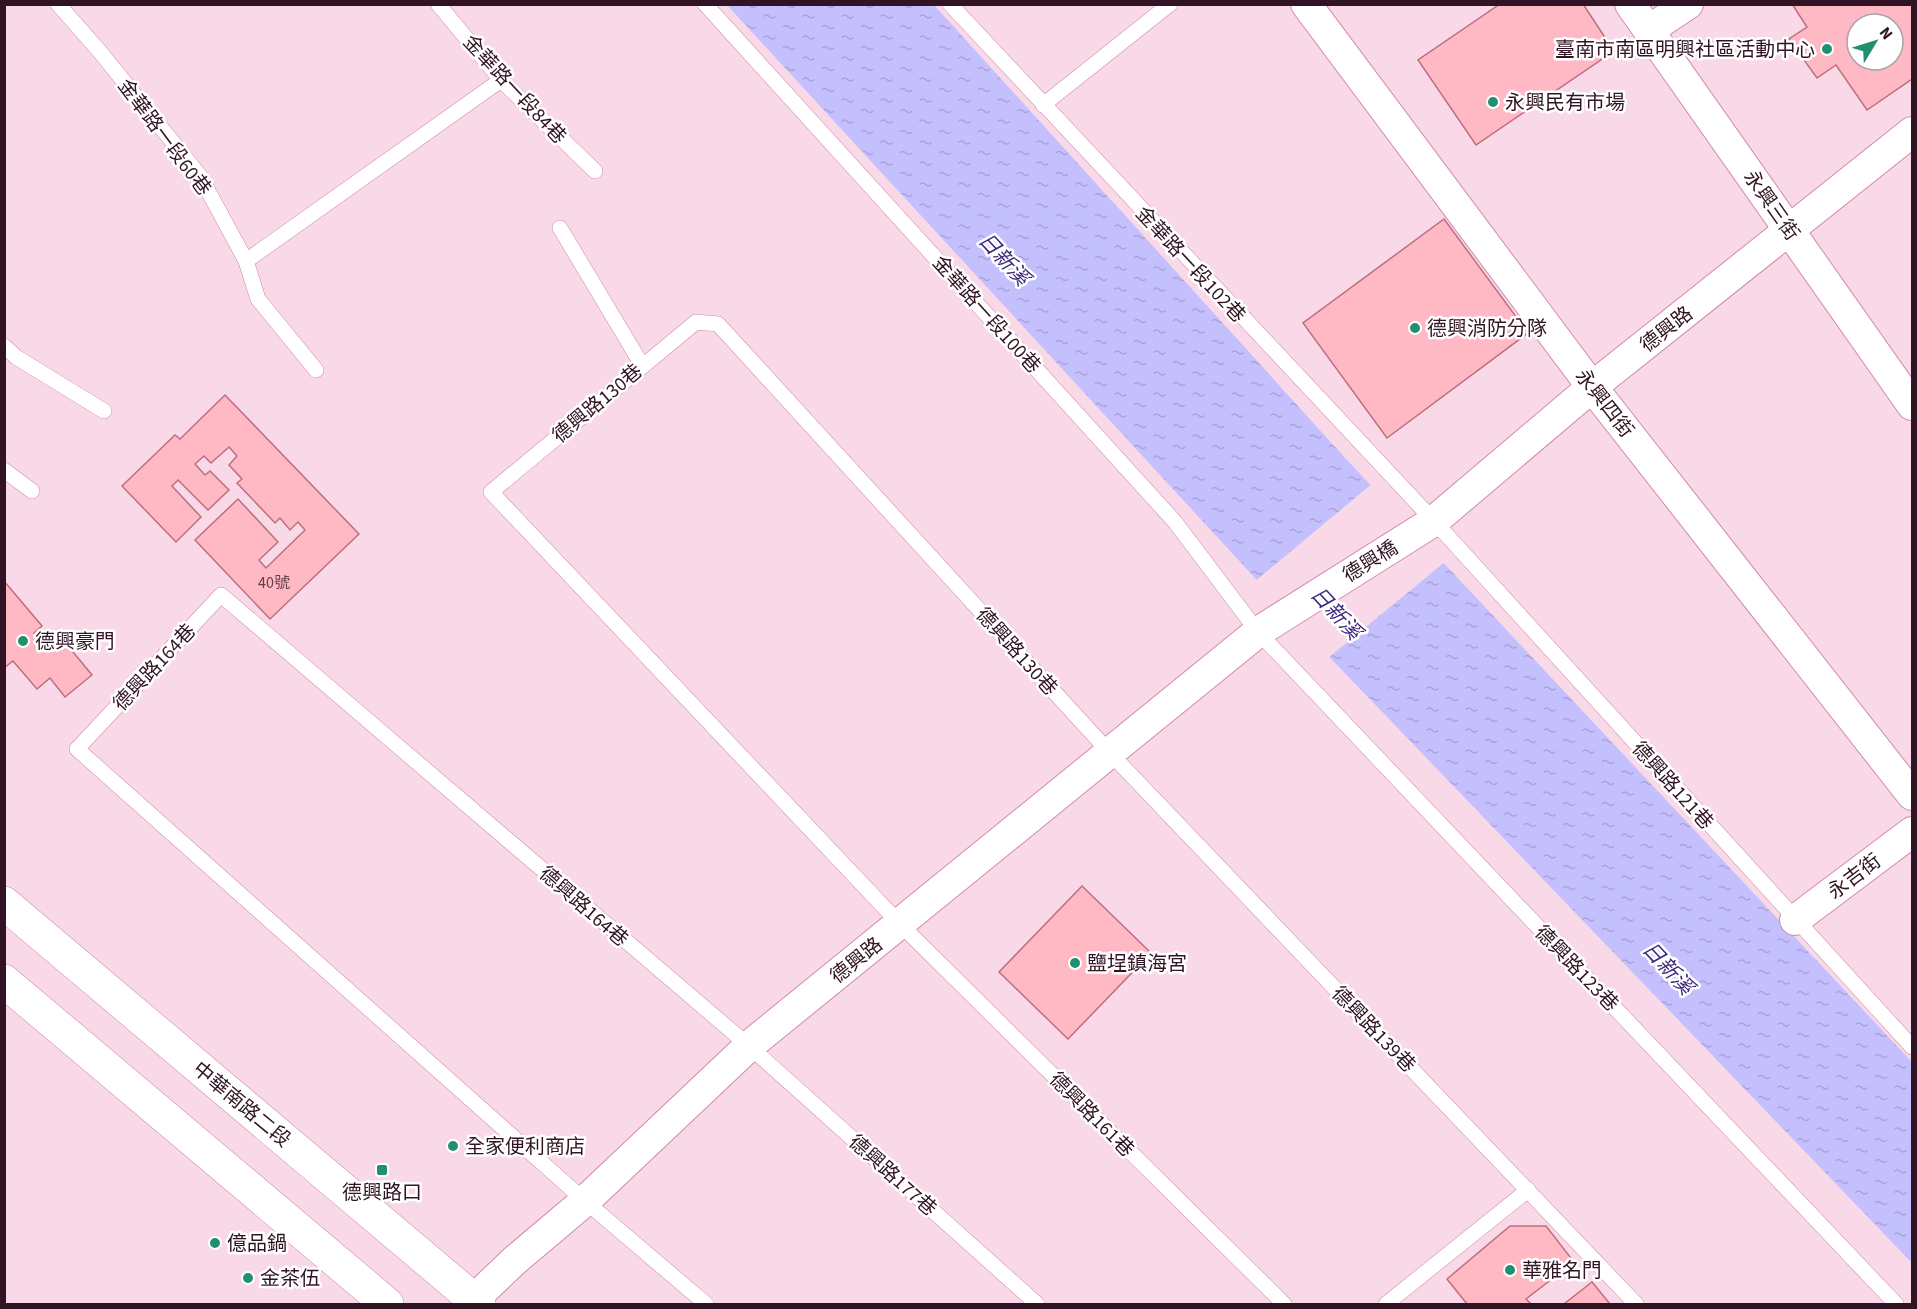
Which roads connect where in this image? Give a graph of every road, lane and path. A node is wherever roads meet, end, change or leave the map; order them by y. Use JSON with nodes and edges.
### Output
{"nodes":[{"id":1,"x":58,"y":4,"type":"edge"},
{"id":2,"x":438,"y":4,"type":"edge"},
{"id":3,"x":705,"y":4,"type":"edge"},
{"id":4,"x":950,"y":4,"type":"edge"},
{"id":5,"x":1170,"y":4,"type":"edge"},
{"id":6,"x":1306,"y":4,"type":"edge"},
{"id":7,"x":1630,"y":4,"type":"edge"},
{"id":8,"x":1688,"y":4,"type":"edge"},
{"id":9,"x":1648,"y":30,"type":"junction"},
{"id":10,"x":501,"y":80,"type":"junction"},
{"id":11,"x":1043,"y":105,"type":"junction"},
{"id":12,"x":1912,"y":132,"type":"edge"},
{"id":13,"x":595,"y":171,"type":"dead end"},
{"id":14,"x":560,"y":228,"type":"dead end"},
{"id":15,"x":1790,"y":231,"type":"junction"},
{"id":16,"x":246,"y":261,"type":"junction"},
{"id":17,"x":4,"y":345,"type":"edge"},
{"id":18,"x":10,"y":359,"type":"edge"},
{"id":19,"x":642,"y":365,"type":"junction"},
{"id":20,"x":316,"y":370,"type":"dead end"},
{"id":21,"x":1592,"y":387,"type":"junction"},
{"id":22,"x":1912,"y":405,"type":"edge"},
{"id":23,"x":104,"y":411,"type":"dead end"},
{"id":24,"x":4,"y":470,"type":"edge"},
{"id":25,"x":32,"y":491,"type":"dead end"},
{"id":26,"x":1428,"y":525,"type":"junction"},
{"id":27,"x":1258,"y":632,"type":"junction"},
{"id":28,"x":1111,"y":754,"type":"junction"},
{"id":29,"x":1912,"y":795,"type":"edge"},
{"id":30,"x":1912,"y":832,"type":"edge"},
{"id":31,"x":4,"y":903,"type":"edge"},
{"id":32,"x":1795,"y":920,"type":"junction"},
{"id":33,"x":900,"y":924,"type":"junction"},
{"id":34,"x":4,"y":981,"type":"edge"},
{"id":35,"x":749,"y":1046,"type":"junction"},
{"id":36,"x":1912,"y":1047,"type":"edge"},
{"id":37,"x":1528,"y":1190,"type":"junction"},
{"id":38,"x":585,"y":1201,"type":"junction"},
{"id":39,"x":474,"y":1303,"type":"edge"},
{"id":40,"x":387,"y":1305,"type":"edge"},
{"id":41,"x":706,"y":1305,"type":"edge"},
{"id":42,"x":1037,"y":1305,"type":"edge"},
{"id":43,"x":1284,"y":1305,"type":"edge"},
{"id":44,"x":1386,"y":1305,"type":"edge"},
{"id":45,"x":1636,"y":1305,"type":"edge"},
{"id":46,"x":1896,"y":1305,"type":"edge"}],
"edges":[{"from":1,"to":16,"type":"lane","name":"金華路一段60巷"},
{"from":2,"to":10,"type":"lane","name":"金華路一段84巷"},
{"from":3,"to":27,"type":"lane","name":"金華路一段100巷"},
{"from":4,"to":11,"type":"lane","name":"金華路一段102巷"},
{"from":5,"to":11,"type":"lane"},
{"from":6,"to":21,"type":"street","name":"永興四街"},
{"from":7,"to":9,"type":"street","name":"永興三街"},
{"from":8,"to":9,"type":"street"},
{"from":9,"to":15,"type":"street","name":"永興三街"},
{"from":10,"to":13,"type":"lane","name":"金華路一段84巷"},
{"from":10,"to":16,"type":"lane"},
{"from":11,"to":26,"type":"lane","name":"金華路一段102巷"},
{"from":12,"to":15,"type":"street","name":"德興路"},
{"from":14,"to":19,"type":"lane"},
{"from":15,"to":21,"type":"street","name":"德興路"},
{"from":15,"to":22,"type":"street","name":"永興三街"},
{"from":16,"to":20,"type":"lane","name":"金華路一段60巷"},
{"from":17,"to":18,"type":"lane"},
{"from":18,"to":23,"type":"lane"},
{"from":19,"to":28,"type":"lane","name":"德興路130巷"},
{"from":19,"to":33,"type":"lane","name":"德興路130巷"},
{"from":21,"to":26,"type":"street","name":"德興路"},
{"from":21,"to":29,"type":"street","name":"永興四街"},
{"from":24,"to":25,"type":"lane"},
{"from":26,"to":27,"type":"street","name":"德興橋"},
{"from":26,"to":32,"type":"lane","name":"德興路121巷"},
{"from":27,"to":28,"type":"street","name":"德興路"},
{"from":27,"to":46,"type":"lane","name":"德興路123巷"},
{"from":28,"to":33,"type":"street","name":"德興路"},
{"from":28,"to":37,"type":"lane","name":"德興路139巷"},
{"from":30,"to":32,"type":"street","name":"永吉街"},
{"from":31,"to":39,"type":"street","name":"中華南路二段"},
{"from":32,"to":36,"type":"lane","name":"德興路121巷"},
{"from":33,"to":35,"type":"street","name":"德興路"},
{"from":33,"to":43,"type":"lane","name":"德興路161巷"},
{"from":34,"to":40,"type":"street"},
{"from":35,"to":38,"type":"street","name":"德興路"},
{"from":35,"to":38,"type":"lane","name":"德興路164巷"},
{"from":35,"to":42,"type":"lane","name":"德興路177巷"},
{"from":37,"to":44,"type":"lane"},
{"from":37,"to":45,"type":"lane","name":"德興路139巷"},
{"from":38,"to":39,"type":"street","name":"德興路"},
{"from":38,"to":41,"type":"lane"}]}
